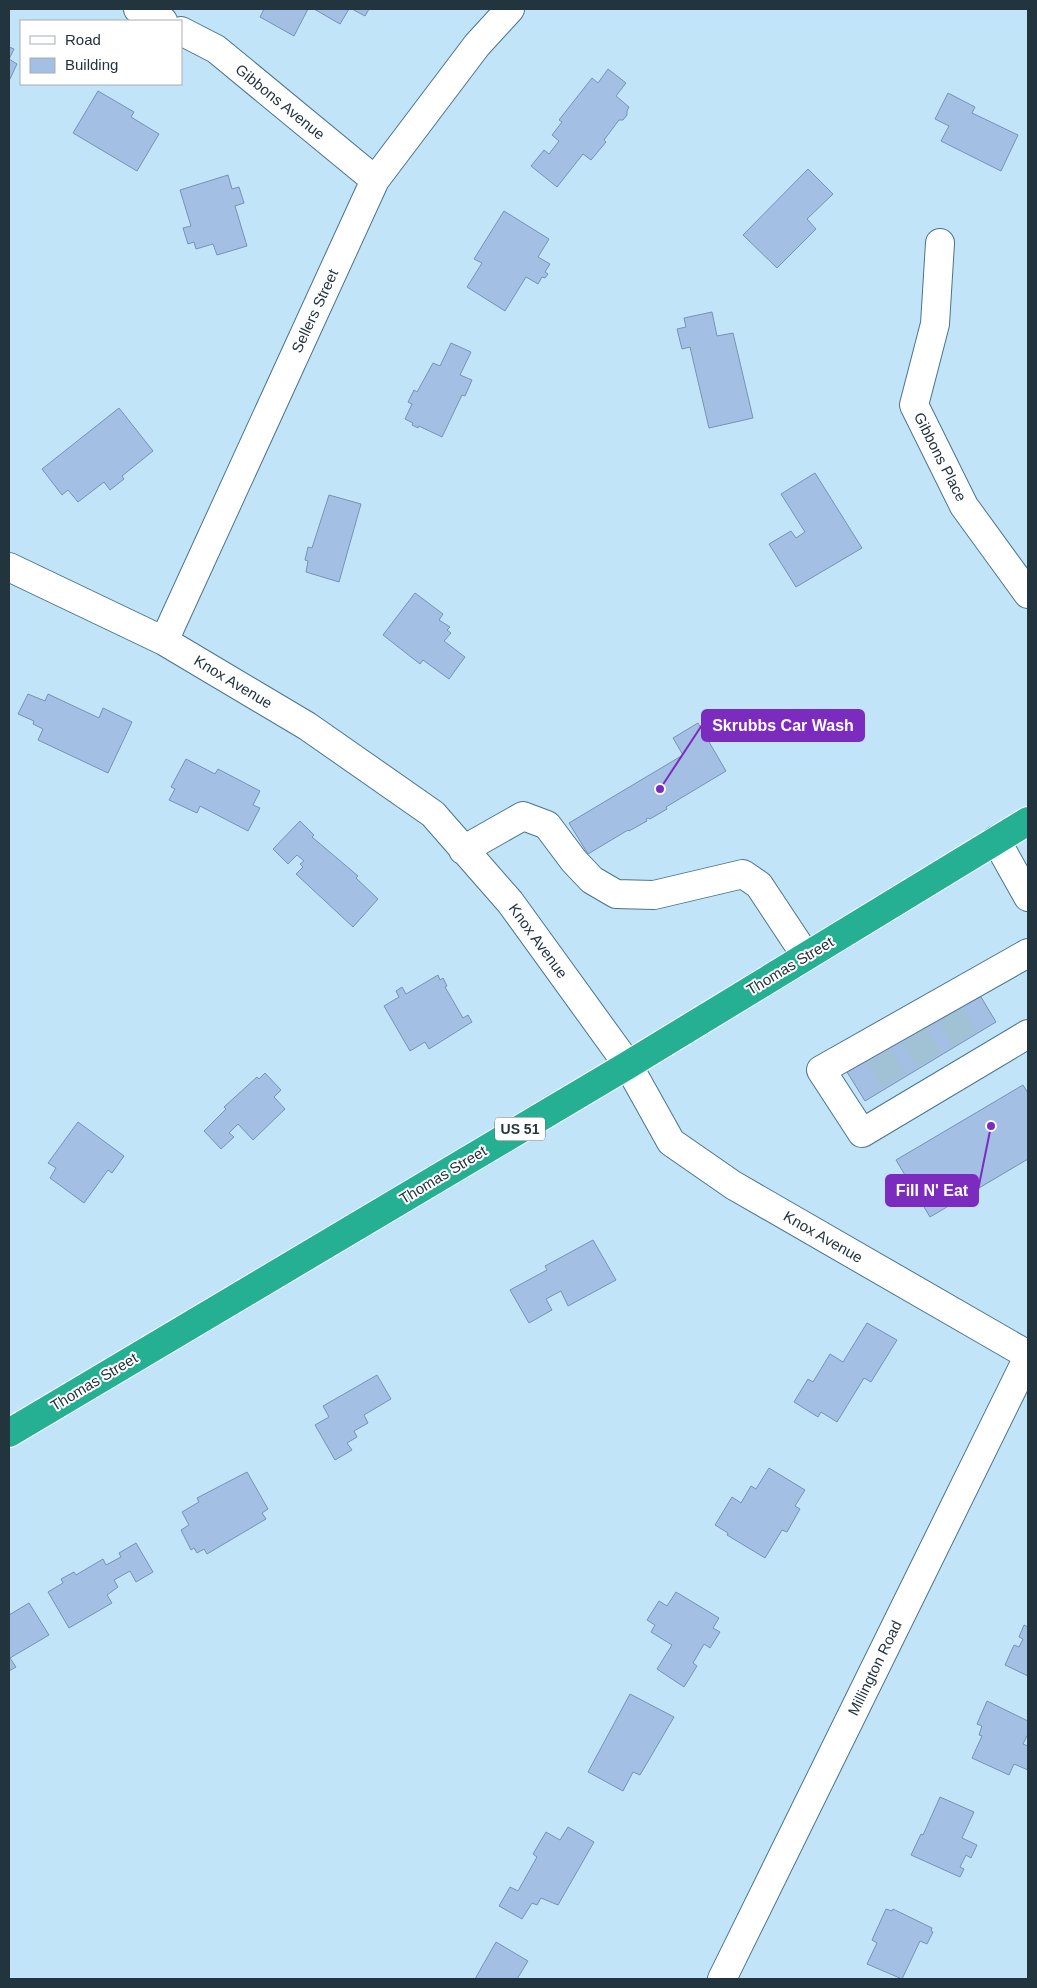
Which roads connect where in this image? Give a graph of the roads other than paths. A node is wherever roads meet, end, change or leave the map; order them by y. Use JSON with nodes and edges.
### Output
{"nodes":[{"id":1,"x":138,"y":9,"type":"edge"},
{"id":2,"x":510,"y":9,"type":"edge"},
{"id":3,"x":161,"y":20,"type":"edge"},
{"id":4,"x":182,"y":32,"type":"edge"},
{"id":5,"x":375,"y":180,"type":"junction"},
{"id":6,"x":940,"y":244,"type":"dead end"},
{"id":7,"x":9,"y":567,"type":"edge"},
{"id":8,"x":1028,"y":594,"type":"edge"},
{"id":9,"x":164,"y":641,"type":"junction"},
{"id":10,"x":1028,"y":821,"type":"edge"},
{"id":11,"x":996,"y":840,"type":"junction"},
{"id":12,"x":463,"y":850,"type":"junction"},
{"id":13,"x":1028,"y":897,"type":"edge"},
{"id":14,"x":1028,"y":953,"type":"edge"},
{"id":15,"x":806,"y":956,"type":"junction"},
{"id":16,"x":1028,"y":1034,"type":"edge"},
{"id":17,"x":628,"y":1065,"type":"junction"},
{"id":18,"x":1028,"y":1356,"type":"edge"},
{"id":19,"x":9,"y":1433,"type":"edge"},
{"id":20,"x":722,"y":1979,"type":"edge"}],
"edges":[{"from":1,"to":3,"type":"street"},
{"from":2,"to":5,"type":"street","name":"Sellers Street"},
{"from":4,"to":5,"type":"street","name":"Gibbons Avenue"},
{"from":5,"to":9,"type":"street","name":"Sellers Street"},
{"from":6,"to":8,"type":"street","name":"Gibbons Place"},
{"from":7,"to":9,"type":"street","name":"Knox Avenue"},
{"from":9,"to":12,"type":"street","name":"Knox Avenue"},
{"from":10,"to":11,"type":"highway","name":"Thomas Street","number":"US 51"},
{"from":11,"to":13,"type":"street"},
{"from":11,"to":15,"type":"highway","name":"Thomas Street","number":"US 51"},
{"from":12,"to":15,"type":"street"},
{"from":12,"to":17,"type":"street","name":"Knox Avenue"},
{"from":14,"to":16,"type":"street"},
{"from":15,"to":17,"type":"highway","name":"Thomas Street","number":"US 51"},
{"from":17,"to":18,"type":"street","name":"Knox Avenue"},
{"from":17,"to":19,"type":"highway","name":"Thomas Street","number":"US 51"},
{"from":18,"to":20,"type":"street","name":"Millington Road"}]}
